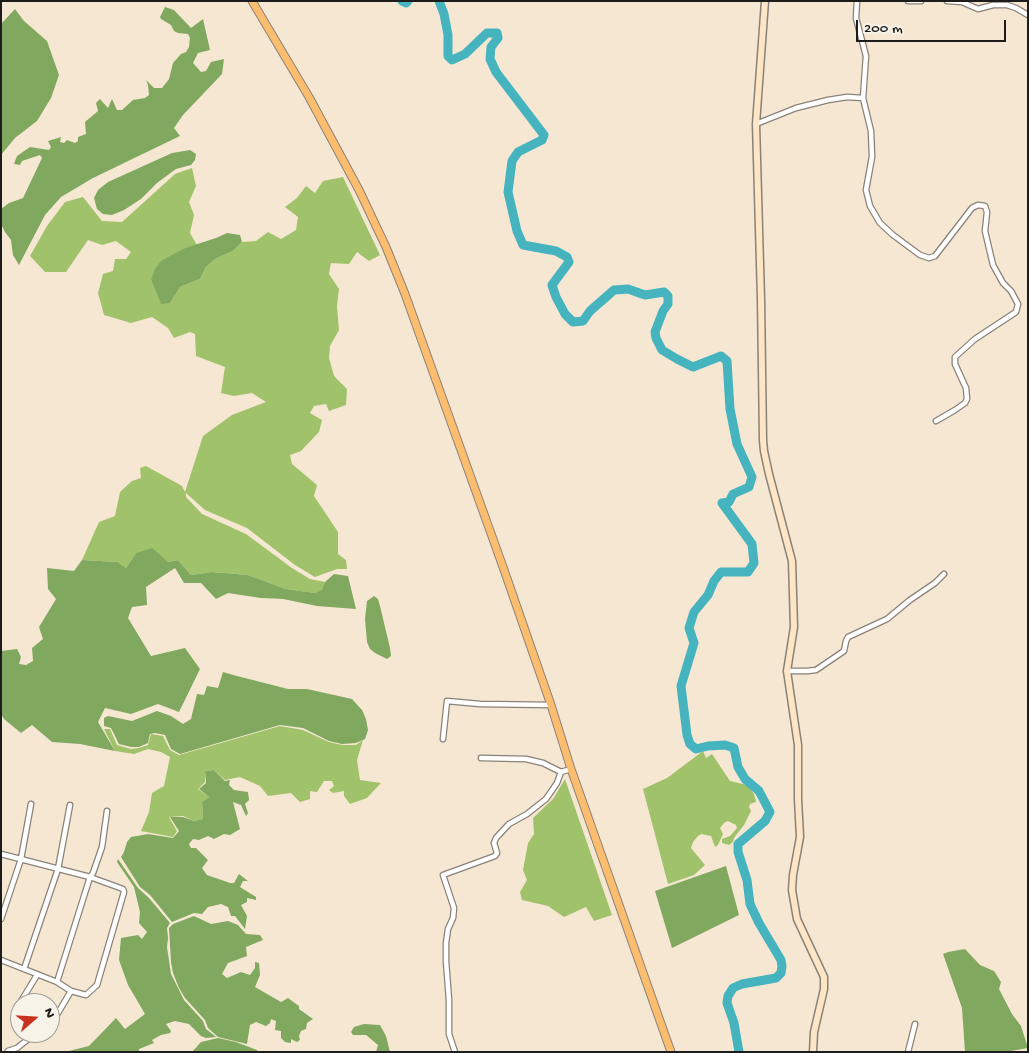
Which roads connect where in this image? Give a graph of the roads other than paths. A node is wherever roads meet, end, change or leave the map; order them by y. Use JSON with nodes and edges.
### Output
{"nodes":[{"id":1,"x":252,"y":1,"type":"edge"},
{"id":2,"x":764,"y":1,"type":"edge"},
{"id":3,"x":857,"y":1,"type":"edge"},
{"id":4,"x":908,"y":1,"type":"edge"},
{"id":5,"x":921,"y":1,"type":"edge"},
{"id":6,"x":947,"y":1,"type":"edge"},
{"id":7,"x":1028,"y":15,"type":"edge"},
{"id":8,"x":863,"y":98,"type":"junction"},
{"id":9,"x":756,"y":124,"type":"junction"},
{"id":10,"x":936,"y":421,"type":"dead end"},
{"id":11,"x":944,"y":574,"type":"dead end"},
{"id":12,"x":787,"y":671,"type":"junction"},
{"id":13,"x":551,"y":705,"type":"junction"},
{"id":14,"x":444,"y":739,"type":"dead end"},
{"id":15,"x":481,"y":758,"type":"dead end"},
{"id":16,"x":571,"y":768,"type":"junction"},
{"id":17,"x":561,"y":772,"type":"junction"},
{"id":18,"x":31,"y":804,"type":"dead end"},
{"id":19,"x":70,"y":805,"type":"dead end"},
{"id":20,"x":107,"y":811,"type":"dead end"},
{"id":21,"x":1,"y":854,"type":"edge"},
{"id":22,"x":22,"y":859,"type":"junction"},
{"id":23,"x":58,"y":869,"type":"junction"},
{"id":24,"x":90,"y":877,"type":"junction"},
{"id":25,"x":1,"y":919,"type":"edge"},
{"id":26,"x":1,"y":960,"type":"edge"},
{"id":27,"x":24,"y":969,"type":"junction"},
{"id":28,"x":37,"y":975,"type":"junction"},
{"id":29,"x":57,"y":982,"type":"junction"},
{"id":30,"x":71,"y":990,"type":"junction"},
{"id":31,"x":26,"y":993,"type":"edge"},
{"id":32,"x":60,"y":1009,"type":"edge"},
{"id":33,"x":915,"y":1024,"type":"dead end"},
{"id":34,"x":23,"y":1043,"type":"edge"},
{"id":35,"x":8,"y":1051,"type":"edge"},
{"id":36,"x":454,"y":1052,"type":"edge"},
{"id":37,"x":670,"y":1052,"type":"edge"},
{"id":38,"x":814,"y":1052,"type":"edge"},
{"id":39,"x":908,"y":1052,"type":"edge"}],
"edges":[{"from":1,"to":13,"type":"highway"},
{"from":2,"to":9,"type":"main road"},
{"from":3,"to":8,"type":"street"},
{"from":4,"to":5,"type":"street"},
{"from":6,"to":7,"type":"street"},
{"from":8,"to":9,"type":"street"},
{"from":8,"to":10,"type":"street"},
{"from":9,"to":12,"type":"main road"},
{"from":11,"to":12,"type":"street"},
{"from":12,"to":38,"type":"main road"},
{"from":13,"to":14,"type":"street"},
{"from":13,"to":16,"type":"highway"},
{"from":15,"to":17,"type":"street"},
{"from":16,"to":17,"type":"street"},
{"from":16,"to":37,"type":"highway"},
{"from":17,"to":36,"type":"street"},
{"from":18,"to":22,"type":"street"},
{"from":19,"to":23,"type":"street"},
{"from":20,"to":24,"type":"street"},
{"from":21,"to":22,"type":"street"},
{"from":22,"to":23,"type":"street"},
{"from":22,"to":25,"type":"street"},
{"from":23,"to":24,"type":"street"},
{"from":23,"to":27,"type":"street"},
{"from":24,"to":29,"type":"street"},
{"from":24,"to":30,"type":"street"},
{"from":26,"to":27,"type":"street"},
{"from":27,"to":28,"type":"street"},
{"from":28,"to":29,"type":"street"},
{"from":28,"to":31,"type":"street"},
{"from":29,"to":30,"type":"street"},
{"from":30,"to":32,"type":"street"},
{"from":33,"to":39,"type":"street"},
{"from":34,"to":35,"type":"street"}]}
